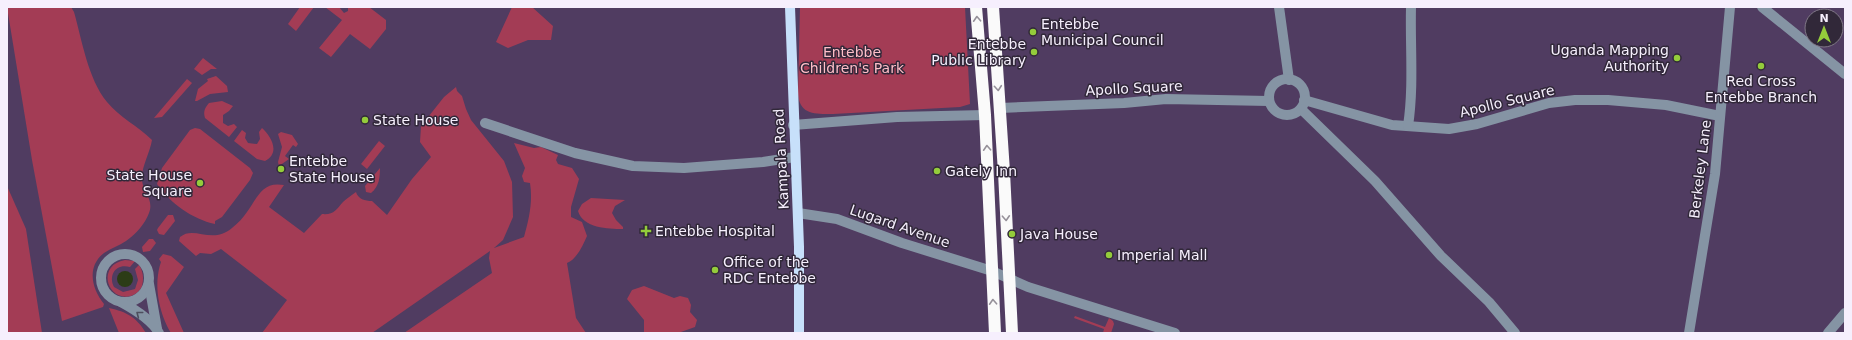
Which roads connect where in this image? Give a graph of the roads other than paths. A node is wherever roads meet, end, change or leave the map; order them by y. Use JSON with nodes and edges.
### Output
{"nodes":[{"id":1,"x":790,"y":7,"type":"edge"},
{"id":2,"x":976,"y":7,"type":"edge"},
{"id":3,"x":993,"y":7,"type":"edge"},
{"id":4,"x":1279,"y":7,"type":"edge"},
{"id":5,"x":1411,"y":7,"type":"edge"},
{"id":6,"x":1730,"y":7,"type":"edge"},
{"id":7,"x":1762,"y":7,"type":"edge"},
{"id":8,"x":1845,"y":74,"type":"edge"},
{"id":9,"x":1289,"y":80,"type":"junction"},
{"id":10,"x":1269,"y":101,"type":"junction"},
{"id":11,"x":1302,"y":104,"type":"junction"},
{"id":12,"x":1000,"y":108,"type":"junction"},
{"id":13,"x":985,"y":115,"type":"junction"},
{"id":14,"x":1720,"y":116,"type":"junction"},
{"id":15,"x":485,"y":124,"type":"dead end"},
{"id":16,"x":794,"y":125,"type":"junction"},
{"id":17,"x":1408,"y":126,"type":"junction"},
{"id":18,"x":795,"y":157,"type":"junction"},
{"id":19,"x":798,"y":213,"type":"junction"},
{"id":20,"x":992,"y":271,"type":"junction"},
{"id":21,"x":1010,"y":280,"type":"junction"},
{"id":22,"x":149,"y":284,"type":"junction"},
{"id":23,"x":120,"y":302,"type":"junction"},
{"id":24,"x":1845,"y":313,"type":"edge"},
{"id":25,"x":158,"y":331,"type":"edge"},
{"id":26,"x":799,"y":333,"type":"edge"},
{"id":27,"x":995,"y":333,"type":"edge"},
{"id":28,"x":1012,"y":333,"type":"edge"},
{"id":29,"x":1175,"y":333,"type":"edge"},
{"id":30,"x":1515,"y":333,"type":"edge"},
{"id":31,"x":1689,"y":333,"type":"edge"},
{"id":32,"x":1828,"y":333,"type":"edge"}],
"edges":[{"from":1,"to":16,"type":"main road","name":"Kampala Road"},
{"from":13,"to":2,"type":"highway","one_way":true},
{"from":3,"to":12,"type":"highway","one_way":true},
{"from":4,"to":9,"type":"street"},
{"from":5,"to":17,"type":"street"},
{"from":6,"to":14,"type":"street","name":"Berkeley Lane"},
{"from":7,"to":8,"type":"street"},
{"from":9,"to":10,"type":"street"},
{"from":9,"to":11,"type":"street"},
{"from":10,"to":11,"type":"street"},
{"from":10,"to":12,"type":"street","name":"Apollo Square"},
{"from":11,"to":17,"type":"street","name":"Apollo Square"},
{"from":11,"to":30,"type":"street"},
{"from":12,"to":21,"type":"highway","one_way":true},
{"from":13,"to":16,"type":"street"},
{"from":20,"to":13,"type":"highway","one_way":true},
{"from":14,"to":17,"type":"street","name":"Apollo Square"},
{"from":14,"to":31,"type":"street","name":"Berkeley Lane"},
{"from":15,"to":18,"type":"street"},
{"from":16,"to":18,"type":"main road","name":"Kampala Road"},
{"from":18,"to":19,"type":"main road","name":"Kampala Road"},
{"from":19,"to":20,"type":"street","name":"Lugard Avenue"},
{"from":19,"to":26,"type":"main road","name":"Kampala Road"},
{"from":20,"to":21,"type":"street","name":"Lugard Avenue"},
{"from":27,"to":20,"type":"highway","one_way":true},
{"from":21,"to":28,"type":"highway"},
{"from":21,"to":29,"type":"street"},
{"from":22,"to":23,"type":"street"},
{"from":22,"to":23,"type":"street"},
{"from":22,"to":25,"type":"street"},
{"from":25,"to":23,"type":"street","one_way":true},
{"from":24,"to":32,"type":"street"}]}
